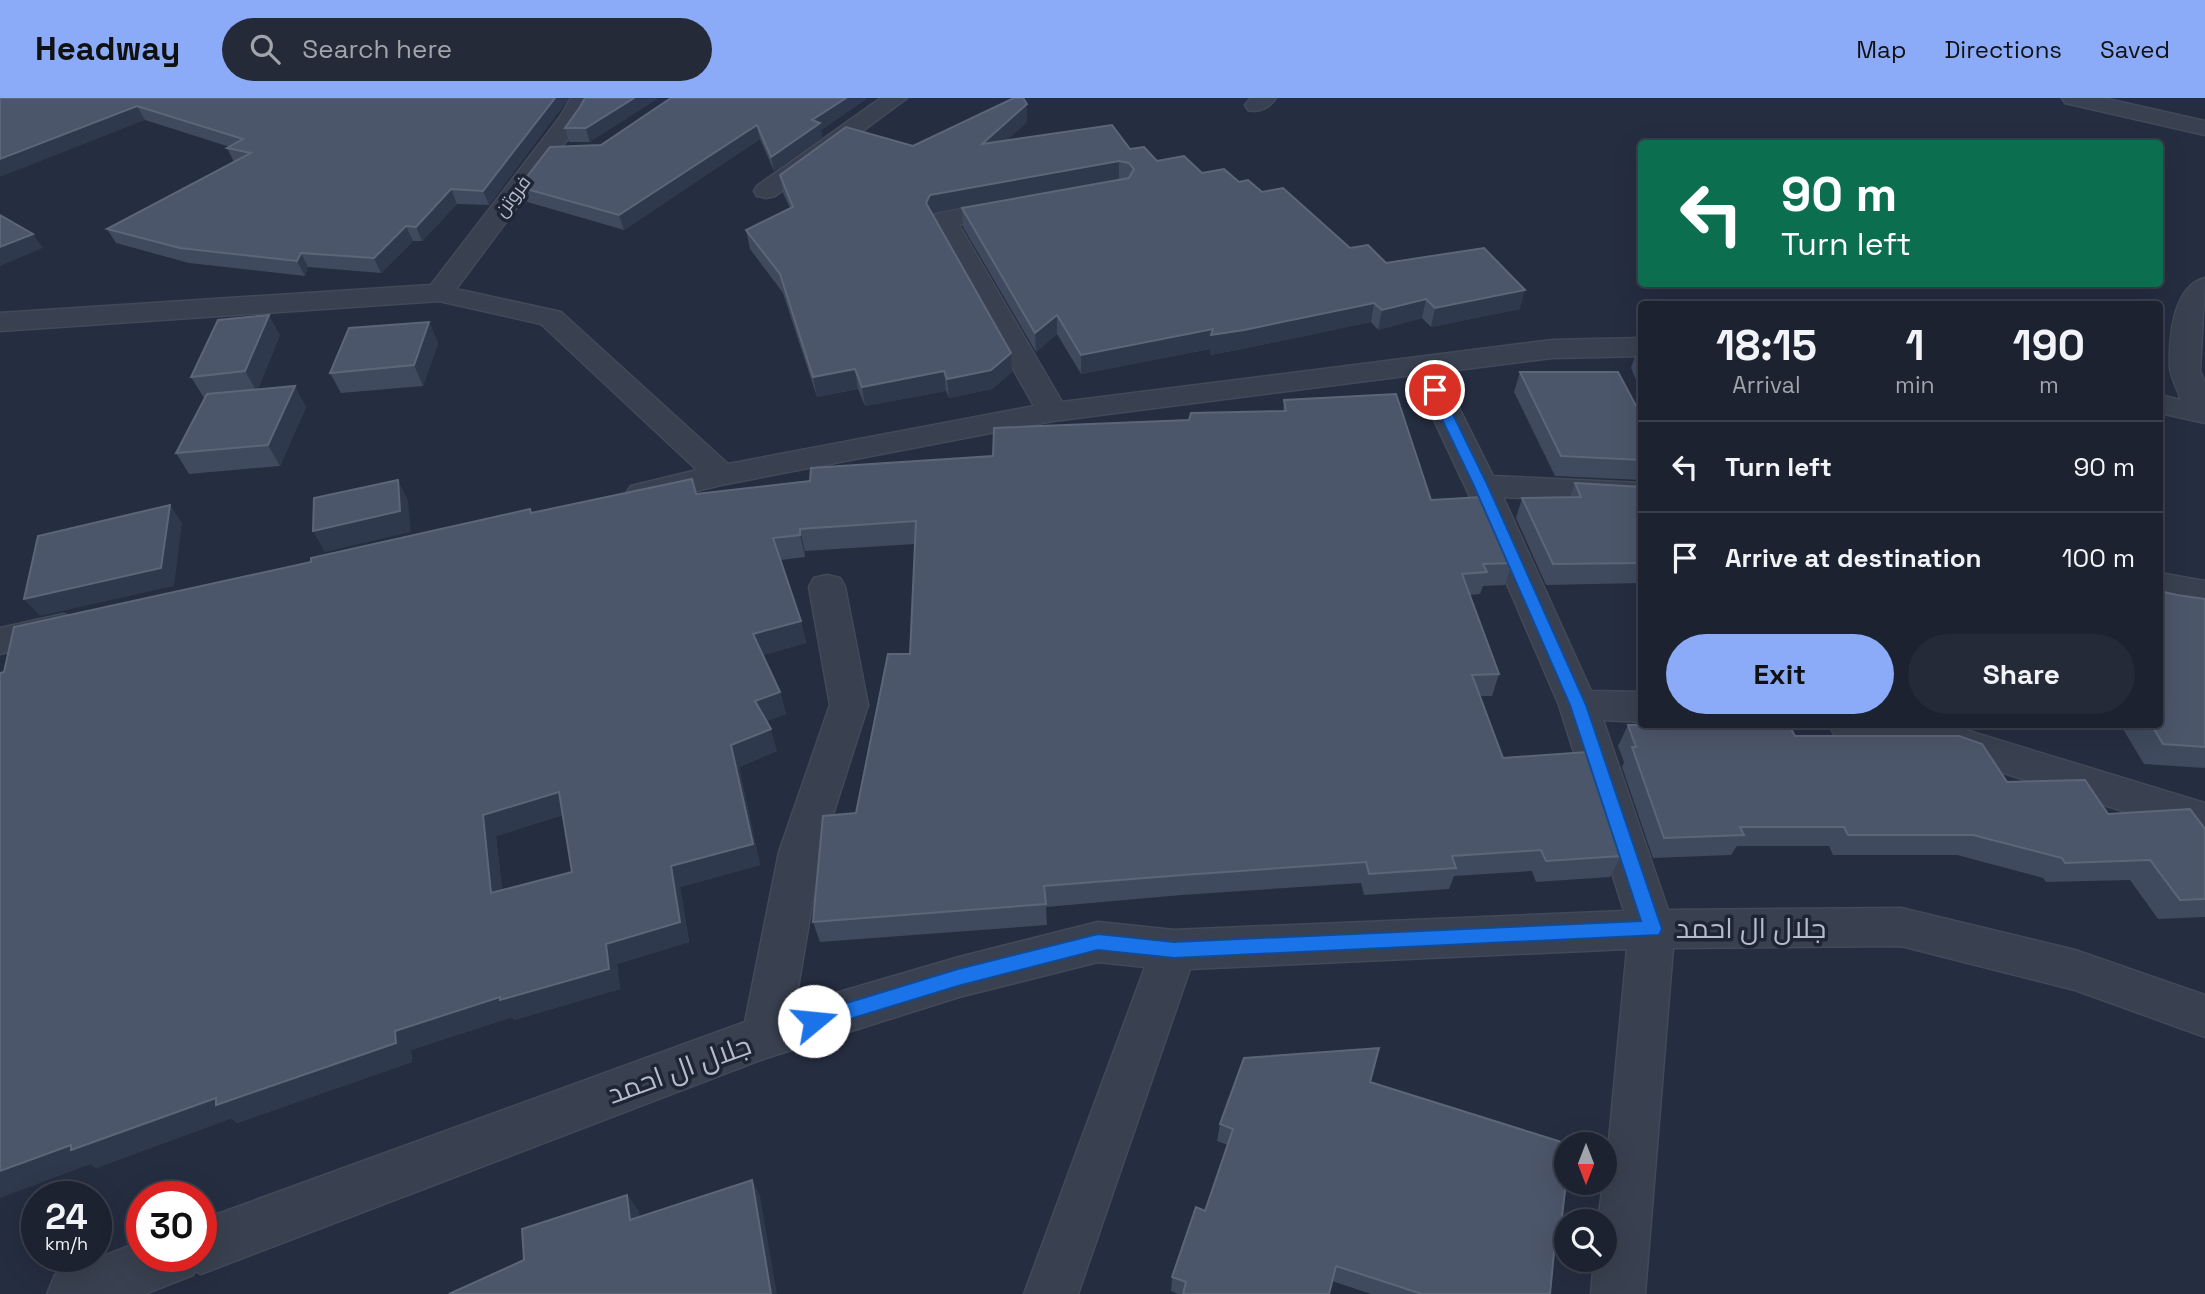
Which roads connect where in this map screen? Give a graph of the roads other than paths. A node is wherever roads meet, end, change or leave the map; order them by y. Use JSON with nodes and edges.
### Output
{"nodes":[{"id":1,"x":582,"y":98,"type":"edge"},
{"id":2,"x":896,"y":98,"type":"edge"},
{"id":3,"x":2073,"y":98,"type":"edge"},
{"id":4,"x":2205,"y":128,"type":"edge"},
{"id":5,"x":545,"y":151,"type":"junction"},
{"id":6,"x":571,"y":151,"type":"edge"},
{"id":7,"x":766,"y":191,"type":"dead end"},
{"id":8,"x":1038,"y":204,"type":"edge"},
{"id":9,"x":2205,"y":286,"type":"edge"},
{"id":10,"x":439,"y":293,"type":"junction"},
{"id":11,"x":0,"y":322,"type":"edge"},
{"id":12,"x":1638,"y":347,"type":"edge"},
{"id":13,"x":1423,"y":366,"type":"junction"},
{"id":14,"x":2163,"y":405,"type":"edge"},
{"id":15,"x":1053,"y":412,"type":"junction"},
{"id":16,"x":2204,"y":414,"type":"edge"},
{"id":17,"x":721,"y":475,"type":"junction"},
{"id":18,"x":1481,"y":486,"type":"junction"},
{"id":19,"x":1638,"y":494,"type":"edge"},
{"id":20,"x":618,"y":499,"type":"edge"},
{"id":21,"x":2163,"y":586,"type":"edge"},
{"id":22,"x":827,"y":587,"type":"dead end"},
{"id":23,"x":2205,"y":593,"type":"edge"},
{"id":24,"x":94,"y":620,"type":"edge"},
{"id":25,"x":0,"y":641,"type":"edge"},
{"id":26,"x":1578,"y":705,"type":"junction"},
{"id":27,"x":1638,"y":707,"type":"edge"},
{"id":28,"x":1875,"y":728,"type":"edge"},
{"id":29,"x":2205,"y":820,"type":"edge"},
{"id":30,"x":1652,"y":929,"type":"junction"},
{"id":31,"x":1174,"y":950,"type":"junction"},
{"id":32,"x":2205,"y":1016,"type":"edge"},
{"id":33,"x":765,"y":1036,"type":"junction"},
{"id":34,"x":217,"y":1241,"type":"edge"},
{"id":35,"x":132,"y":1272,"type":"edge"},
{"id":36,"x":74,"y":1294,"type":"edge"},
{"id":37,"x":1051,"y":1294,"type":"edge"},
{"id":38,"x":1618,"y":1294,"type":"edge"}],
"edges":[{"from":1,"to":5,"type":"street","name":"فروتن"},
{"from":2,"to":7,"type":"street"},
{"from":3,"to":4,"type":"street"},
{"from":5,"to":6,"type":"street"},
{"from":5,"to":10,"type":"street","name":"فروتن"},
{"from":8,"to":15,"type":"street"},
{"from":9,"to":16,"type":"street"},
{"from":10,"to":11,"type":"street"},
{"from":10,"to":17,"type":"street"},
{"from":12,"to":13,"type":"street"},
{"from":13,"to":15,"type":"street"},
{"from":13,"to":18,"type":"street"},
{"from":14,"to":16,"type":"street"},
{"from":15,"to":17,"type":"street"},
{"from":17,"to":20,"type":"street"},
{"from":18,"to":19,"type":"street"},
{"from":18,"to":26,"type":"street"},
{"from":21,"to":23,"type":"street"},
{"from":22,"to":33,"type":"street"},
{"from":24,"to":25,"type":"street"},
{"from":26,"to":27,"type":"street"},
{"from":26,"to":30,"type":"street"},
{"from":28,"to":29,"type":"street"},
{"from":30,"to":31,"type":"street","name":"جلال ال احمد"},
{"from":30,"to":32,"type":"street","name":"جلال ال احمد"},
{"from":30,"to":38,"type":"street"},
{"from":31,"to":33,"type":"street","name":"جلال ال احمد"},
{"from":31,"to":37,"type":"street"},
{"from":33,"to":34,"type":"street","name":"جلال ال احمد"},
{"from":35,"to":36,"type":"street"}]}
